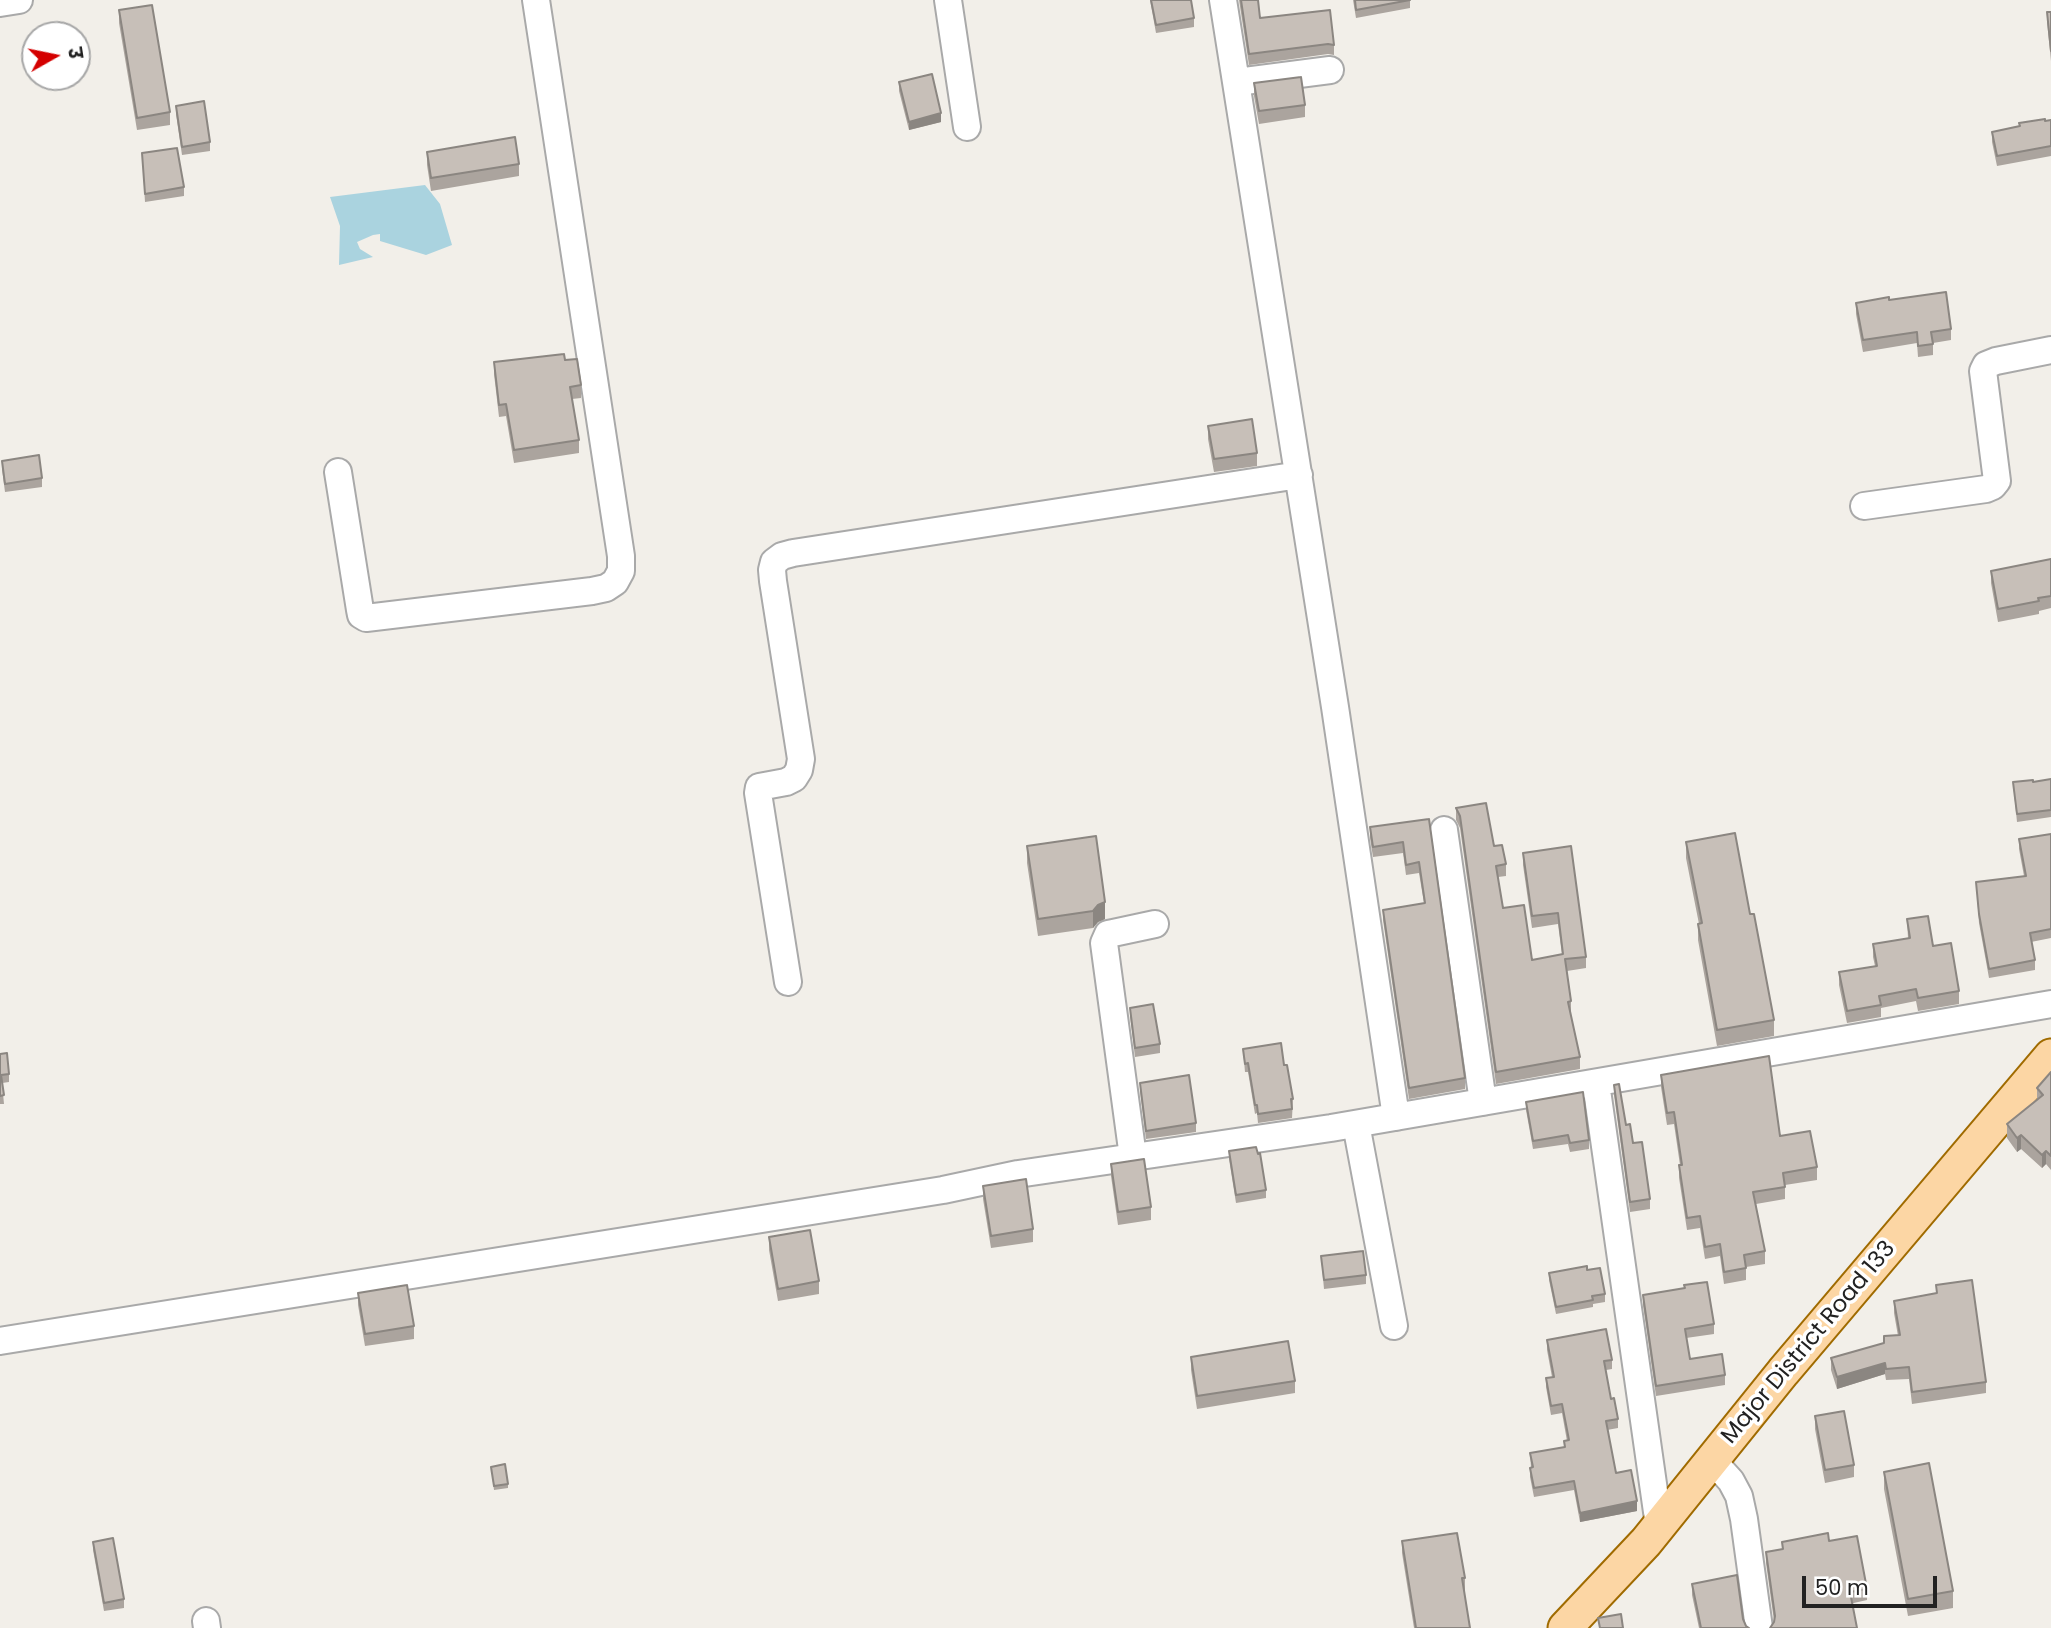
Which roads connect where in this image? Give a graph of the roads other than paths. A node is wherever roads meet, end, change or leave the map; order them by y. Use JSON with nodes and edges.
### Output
{"nodes":[{"id":1,"x":19,"y":0,"type":"edge"},
{"id":2,"x":536,"y":0,"type":"edge"},
{"id":3,"x":948,"y":0,"type":"edge"},
{"id":4,"x":1223,"y":0,"type":"edge"},
{"id":5,"x":0,"y":3,"type":"edge"},
{"id":6,"x":1330,"y":71,"type":"dead end"},
{"id":7,"x":1237,"y":82,"type":"junction"},
{"id":8,"x":967,"y":127,"type":"dead end"},
{"id":9,"x":2051,"y":351,"type":"edge"},
{"id":10,"x":338,"y":472,"type":"dead end"},
{"id":11,"x":1299,"y":475,"type":"junction"},
{"id":12,"x":1864,"y":506,"type":"dead end"},
{"id":13,"x":1444,"y":830,"type":"dead end"},
{"id":14,"x":1155,"y":924,"type":"dead end"},
{"id":15,"x":788,"y":982,"type":"dead end"},
{"id":16,"x":2051,"y":1004,"type":"edge"},
{"id":17,"x":2051,"y":1056,"type":"edge"},
{"id":18,"x":1597,"y":1083,"type":"junction"},
{"id":19,"x":1483,"y":1102,"type":"junction"},
{"id":20,"x":1396,"y":1117,"type":"junction"},
{"id":21,"x":1356,"y":1124,"type":"junction"},
{"id":22,"x":1133,"y":1157,"type":"junction"},
{"id":23,"x":1394,"y":1326,"type":"dead end"},
{"id":24,"x":0,"y":1340,"type":"edge"},
{"id":25,"x":1712,"y":1460,"type":"junction"},
{"id":26,"x":1659,"y":1526,"type":"junction"},
{"id":27,"x":1565,"y":1628,"type":"edge"},
{"id":28,"x":1759,"y":1628,"type":"edge"}],
"edges":[{"from":1,"to":5,"type":"street"},
{"from":2,"to":10,"type":"street"},
{"from":3,"to":8,"type":"street"},
{"from":4,"to":7,"type":"street"},
{"from":6,"to":7,"type":"street"},
{"from":7,"to":11,"type":"street"},
{"from":9,"to":12,"type":"street"},
{"from":11,"to":15,"type":"street"},
{"from":11,"to":20,"type":"street"},
{"from":13,"to":19,"type":"street"},
{"from":14,"to":22,"type":"street"},
{"from":16,"to":18,"type":"street"},
{"from":17,"to":25,"type":"main road","name":"Major District Road 133"},
{"from":18,"to":19,"type":"street"},
{"from":18,"to":26,"type":"street"},
{"from":19,"to":20,"type":"street"},
{"from":20,"to":21,"type":"street"},
{"from":21,"to":22,"type":"street"},
{"from":21,"to":23,"type":"street"},
{"from":22,"to":24,"type":"street"},
{"from":25,"to":26,"type":"main road","name":"Major District Road 133"},
{"from":25,"to":28,"type":"street"},
{"from":26,"to":27,"type":"main road","name":"Major District Road 133"}]}
